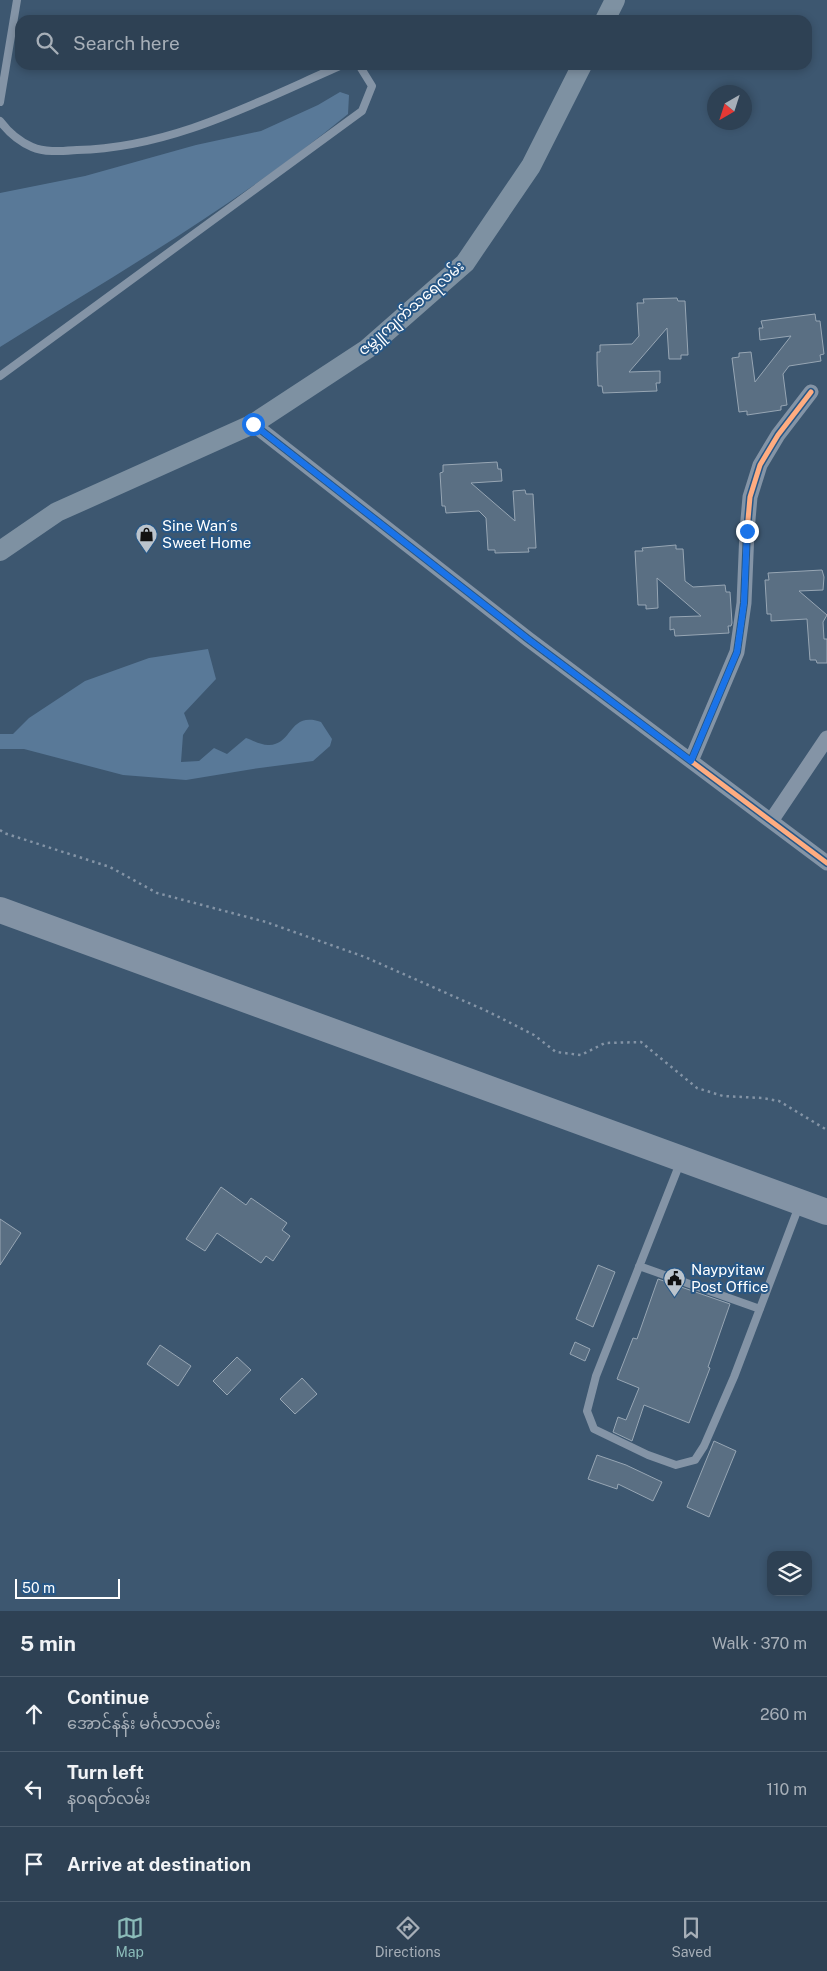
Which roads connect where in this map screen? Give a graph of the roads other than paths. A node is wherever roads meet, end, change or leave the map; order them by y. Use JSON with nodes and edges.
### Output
{"nodes":[{"id":1,"x":17,"y":0,"type":"edge"},
{"id":2,"x":616,"y":0,"type":"edge"},
{"id":3,"x":608,"y":15,"type":"edge"},
{"id":4,"x":331,"y":70,"type":"edge"},
{"id":5,"x":362,"y":70,"type":"edge"},
{"id":6,"x":579,"y":70,"type":"edge"},
{"id":7,"x":0,"y":102,"type":"edge"},
{"id":8,"x":0,"y":122,"type":"edge"},
{"id":9,"x":0,"y":376,"type":"edge"},
{"id":10,"x":811,"y":392,"type":"dead end"},
{"id":11,"x":253,"y":424,"type":"junction"},
{"id":12,"x":0,"y":551,"type":"edge"},
{"id":13,"x":827,"y":738,"type":"edge"},
{"id":14,"x":691,"y":761,"type":"junction"},
{"id":15,"x":771,"y":821,"type":"junction"},
{"id":16,"x":827,"y":863,"type":"edge"},
{"id":17,"x":0,"y":910,"type":"edge"},
{"id":18,"x":682,"y":1159,"type":"junction"},
{"id":19,"x":801,"y":1202,"type":"junction"},
{"id":20,"x":827,"y":1212,"type":"edge"},
{"id":21,"x":639,"y":1266,"type":"junction"},
{"id":22,"x":760,"y":1309,"type":"junction"}],
"edges":[{"from":1,"to":7,"type":"lane"},
{"from":2,"to":3,"type":"main road"},
{"from":4,"to":8,"type":"lane"},
{"from":5,"to":9,"type":"lane"},
{"from":6,"to":11,"type":"main road","name":"ဇမ္ဘူကျက်သရေလမ်း"},
{"from":10,"to":14,"type":"street"},
{"from":11,"to":12,"type":"main road","name":"ဇမ္ဘူကျက်သရေလမ်း"},
{"from":11,"to":14,"type":"street"},
{"from":13,"to":15,"type":"street"},
{"from":14,"to":15,"type":"street"},
{"from":15,"to":16,"type":"street"},
{"from":17,"to":18,"type":"highway"},
{"from":18,"to":19,"type":"highway"},
{"from":18,"to":21,"type":"lane"},
{"from":19,"to":20,"type":"highway"},
{"from":19,"to":22,"type":"lane"},
{"from":21,"to":22,"type":"lane"},
{"from":21,"to":22,"type":"lane"}]}
